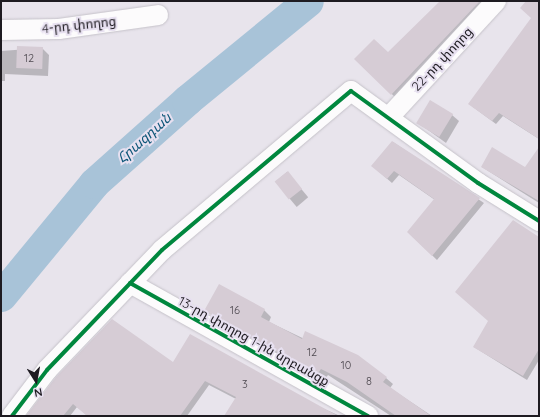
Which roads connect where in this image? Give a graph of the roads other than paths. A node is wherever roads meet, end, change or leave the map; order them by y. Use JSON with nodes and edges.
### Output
{"nodes":[{"id":1,"x":496,"y":1,"type":"edge"},
{"id":2,"x":158,"y":15,"type":"dead end"},
{"id":3,"x":1,"y":30,"type":"edge"},
{"id":4,"x":389,"y":117,"type":"junction"},
{"id":5,"x":539,"y":221,"type":"edge"},
{"id":6,"x":130,"y":283,"type":"junction"},
{"id":7,"x":342,"y":410,"type":"edge"},
{"id":8,"x":12,"y":416,"type":"edge"},
{"id":9,"x":368,"y":416,"type":"edge"}],
"edges":[{"from":1,"to":4,"type":"street","name":"22-րդ փողոց"},
{"from":2,"to":3,"type":"street","name":"4-րդ փողոց"},
{"from":4,"to":5,"type":"street"},
{"from":4,"to":6,"type":"street"},
{"from":6,"to":7,"type":"street","name":"13-րդ փողոց 1-ին նրբանցք"},
{"from":6,"to":8,"type":"street"},
{"from":7,"to":9,"type":"street","name":"13-րդ փողոց 1-ին նրբանցք"}]}
